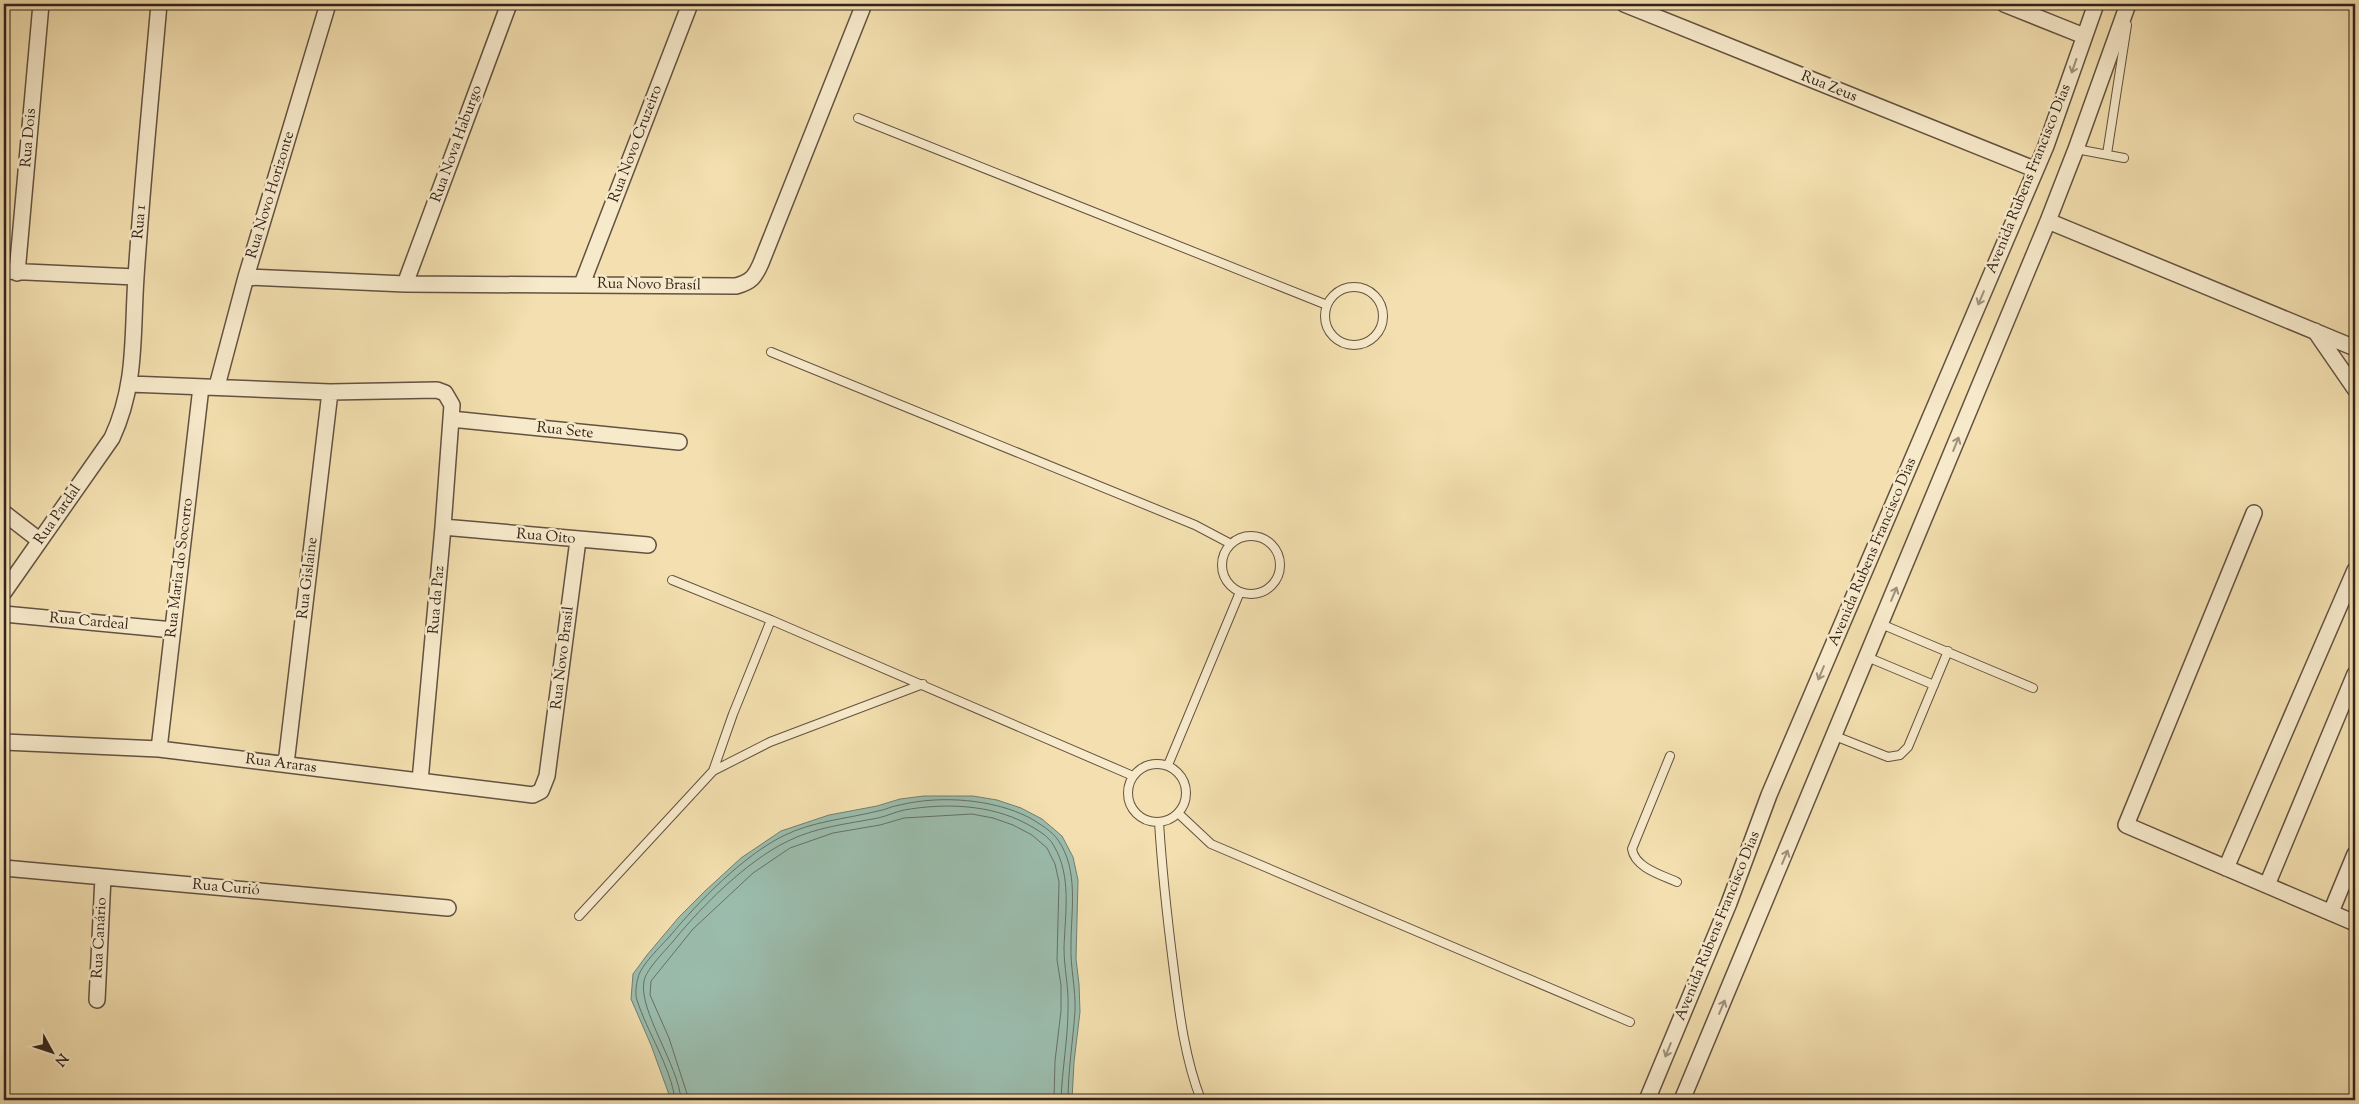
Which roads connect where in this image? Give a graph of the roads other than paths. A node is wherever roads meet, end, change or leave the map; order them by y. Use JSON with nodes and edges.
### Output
{"nodes":[{"id":1,"x":41,"y":4,"type":"edge"},
{"id":2,"x":159,"y":4,"type":"edge"},
{"id":3,"x":328,"y":4,"type":"edge"},
{"id":4,"x":509,"y":4,"type":"edge"},
{"id":5,"x":690,"y":4,"type":"edge"},
{"id":6,"x":864,"y":4,"type":"edge"},
{"id":7,"x":1624,"y":4,"type":"edge"},
{"id":8,"x":2004,"y":4,"type":"edge"},
{"id":9,"x":2096,"y":4,"type":"edge"},
{"id":10,"x":2129,"y":4,"type":"edge"},
{"id":11,"x":2084,"y":36,"type":"junction"},
{"id":12,"x":858,"y":118,"type":"dead end"},
{"id":13,"x":2076,"y":149,"type":"junction"},
{"id":14,"x":2107,"y":154,"type":"junction"},
{"id":15,"x":2124,"y":158,"type":"dead end"},
{"id":16,"x":2034,"y":169,"type":"junction"},
{"id":17,"x":2048,"y":221,"type":"junction"},
{"id":18,"x":11,"y":272,"type":"edge"},
{"id":19,"x":136,"y":277,"type":"junction"},
{"id":20,"x":246,"y":277,"type":"junction"},
{"id":21,"x":405,"y":284,"type":"junction"},
{"id":22,"x":582,"y":284,"type":"junction"},
{"id":23,"x":1327,"y":305,"type":"junction"},
{"id":24,"x":2315,"y":331,"type":"junction"},
{"id":25,"x":2355,"y":348,"type":"edge"},
{"id":26,"x":771,"y":352,"type":"dead end"},
{"id":27,"x":130,"y":384,"type":"junction"},
{"id":28,"x":217,"y":386,"type":"junction"},
{"id":29,"x":201,"y":387,"type":"junction"},
{"id":30,"x":2355,"y":389,"type":"edge"},
{"id":31,"x":330,"y":392,"type":"junction"},
{"id":32,"x":451,"y":419,"type":"junction"},
{"id":33,"x":112,"y":438,"type":"joint"},
{"id":34,"x":679,"y":442,"type":"dead end"},
{"id":35,"x":4,"y":513,"type":"edge"},
{"id":36,"x":2254,"y":513,"type":"dead end"},
{"id":37,"x":443,"y":527,"type":"junction"},
{"id":38,"x":39,"y":540,"type":"junction"},
{"id":39,"x":578,"y":540,"type":"junction"},
{"id":40,"x":1231,"y":544,"type":"junction"},
{"id":41,"x":648,"y":545,"type":"dead end"},
{"id":42,"x":2355,"y":570,"type":"edge"},
{"id":43,"x":672,"y":580,"type":"dead end"},
{"id":44,"x":4,"y":592,"type":"edge"},
{"id":45,"x":1240,"y":592,"type":"junction"},
{"id":46,"x":4,"y":614,"type":"edge"},
{"id":47,"x":772,"y":620,"type":"junction"},
{"id":48,"x":1881,"y":624,"type":"junction"},
{"id":49,"x":173,"y":630,"type":"junction"},
{"id":50,"x":1948,"y":651,"type":"junction"},
{"id":51,"x":1867,"y":658,"type":"junction"},
{"id":52,"x":2355,"y":674,"type":"edge"},
{"id":53,"x":923,"y":684,"type":"junction"},
{"id":54,"x":1934,"y":685,"type":"junction"},
{"id":55,"x":2033,"y":688,"type":"dead end"},
{"id":56,"x":1835,"y":736,"type":"junction"},
{"id":57,"x":4,"y":742,"type":"edge"},
{"id":58,"x":159,"y":749,"type":"junction"},
{"id":59,"x":1670,"y":756,"type":"dead end"},
{"id":60,"x":286,"y":764,"type":"junction"},
{"id":61,"x":1168,"y":765,"type":"junction"},
{"id":62,"x":712,"y":771,"type":"junction"},
{"id":63,"x":547,"y":776,"type":"joint"},
{"id":64,"x":1134,"y":776,"type":"junction"},
{"id":65,"x":420,"y":781,"type":"junction"},
{"id":66,"x":1178,"y":813,"type":"junction"},
{"id":67,"x":1159,"y":822,"type":"junction"},
{"id":68,"x":2355,"y":854,"type":"edge"},
{"id":69,"x":4,"y":868,"type":"edge"},
{"id":70,"x":2226,"y":868,"type":"junction"},
{"id":71,"x":103,"y":877,"type":"junction"},
{"id":72,"x":1677,"y":882,"type":"dead end"},
{"id":73,"x":2267,"y":886,"type":"junction"},
{"id":74,"x":448,"y":908,"type":"dead end"},
{"id":75,"x":2331,"y":912,"type":"junction"},
{"id":76,"x":578,"y":916,"type":"dead end"},
{"id":77,"x":2355,"y":923,"type":"edge"},
{"id":78,"x":97,"y":1000,"type":"dead end"},
{"id":79,"x":1630,"y":1022,"type":"dead end"},
{"id":80,"x":1201,"y":1100,"type":"edge"},
{"id":81,"x":1647,"y":1100,"type":"edge"},
{"id":82,"x":1682,"y":1100,"type":"edge"}],
"edges":[{"from":1,"to":18,"type":"street","name":"Rua Dois"},
{"from":2,"to":19,"type":"street","name":"Rua 1"},
{"from":3,"to":20,"type":"street","name":"Rua Novo Horizonte"},
{"from":4,"to":21,"type":"street","name":"Rua Nova Haburgo"},
{"from":5,"to":22,"type":"street","name":"Rua Novo Cruzeiro"},
{"from":6,"to":22,"type":"street","name":"Rua Novo Brasíl"},
{"from":7,"to":16,"type":"street","name":"Rua Zeus"},
{"from":8,"to":11,"type":"street"},
{"from":9,"to":11,"type":"street","name":"Avenida Rubens Francisco Dias"},
{"from":10,"to":13,"type":"street","name":"Avenida Rubens Francisco Dias"},
{"from":10,"to":14,"type":"lane"},
{"from":11,"to":16,"type":"street","name":"Avenida Rubens Francisco Dias","one_way":true},
{"from":12,"to":23,"type":"lane"},
{"from":13,"to":14,"type":"lane"},
{"from":13,"to":17,"type":"street","name":"Avenida Rubens Francisco Dias"},
{"from":14,"to":15,"type":"lane"},
{"from":16,"to":81,"type":"street","name":"Avenida Rubens Francisco Dias","one_way":true},
{"from":17,"to":24,"type":"street"},
{"from":48,"to":17,"type":"street","name":"Avenida Rubens Francisco Dias","one_way":true},
{"from":18,"to":19,"type":"street"},
{"from":19,"to":27,"type":"street","name":"Rua 1"},
{"from":20,"to":21,"type":"street","name":"Rua Novo Brasíl"},
{"from":20,"to":28,"type":"street","name":"Rua Novo Horizonte"},
{"from":21,"to":22,"type":"street","name":"Rua Novo Brasíl"},
{"from":23,"to":23,"type":"lane"},
{"from":24,"to":25,"type":"street"},
{"from":24,"to":30,"type":"street"},
{"from":26,"to":40,"type":"lane"},
{"from":27,"to":29,"type":"street"},
{"from":27,"to":33,"type":"street","name":"Rua 1"},
{"from":28,"to":29,"type":"street"},
{"from":28,"to":31,"type":"street"},
{"from":29,"to":49,"type":"street","name":"Rua Maria do Socorro"},
{"from":31,"to":32,"type":"street","name":"Rua da Paz"},
{"from":31,"to":60,"type":"street","name":"Rua Gislaine"},
{"from":32,"to":34,"type":"street","name":"Rua Sete"},
{"from":32,"to":37,"type":"street","name":"Rua da Paz"},
{"from":33,"to":38,"type":"street","name":"Rua Pardal"},
{"from":35,"to":38,"type":"street"},
{"from":36,"to":70,"type":"street"},
{"from":37,"to":39,"type":"street","name":"Rua Oito"},
{"from":37,"to":65,"type":"street","name":"Rua da Paz"},
{"from":38,"to":44,"type":"street","name":"Rua Pardal"},
{"from":39,"to":41,"type":"street","name":"Rua Oito"},
{"from":39,"to":63,"type":"street","name":"Rua Novo Brasil"},
{"from":40,"to":45,"type":"lane"},
{"from":40,"to":45,"type":"lane"},
{"from":42,"to":70,"type":"street"},
{"from":43,"to":47,"type":"lane"},
{"from":45,"to":61,"type":"lane"},
{"from":46,"to":49,"type":"street","name":"Rua Cardeal"},
{"from":47,"to":53,"type":"lane"},
{"from":47,"to":62,"type":"lane"},
{"from":48,"to":50,"type":"lane"},
{"from":48,"to":51,"type":"street","name":"Avenida Rubens Francisco Dias"},
{"from":49,"to":58,"type":"street","name":"Rua Maria do Socorro"},
{"from":50,"to":54,"type":"lane"},
{"from":50,"to":55,"type":"lane"},
{"from":51,"to":54,"type":"lane"},
{"from":51,"to":56,"type":"street","name":"Avenida Rubens Francisco Dias"},
{"from":52,"to":73,"type":"street"},
{"from":53,"to":62,"type":"lane"},
{"from":53,"to":64,"type":"lane"},
{"from":54,"to":56,"type":"lane"},
{"from":82,"to":56,"type":"street","name":"Avenida Rubens Francisco Dias","one_way":true},
{"from":57,"to":58,"type":"street","name":"Rua Araras"},
{"from":58,"to":60,"type":"street","name":"Rua Araras"},
{"from":59,"to":72,"type":"lane"},
{"from":60,"to":65,"type":"street","name":"Rua Araras"},
{"from":61,"to":64,"type":"lane"},
{"from":61,"to":66,"type":"lane"},
{"from":62,"to":76,"type":"lane"},
{"from":63,"to":65,"type":"street","name":"Rua Araras"},
{"from":64,"to":67,"type":"lane"},
{"from":66,"to":67,"type":"lane"},
{"from":66,"to":79,"type":"lane"},
{"from":67,"to":80,"type":"lane"},
{"from":68,"to":75,"type":"street"},
{"from":69,"to":71,"type":"street","name":"Rua Curió"},
{"from":70,"to":73,"type":"street"},
{"from":71,"to":74,"type":"street","name":"Rua Curió"},
{"from":71,"to":78,"type":"street","name":"Rua Canário"},
{"from":73,"to":75,"type":"street"},
{"from":75,"to":77,"type":"street"}]}
